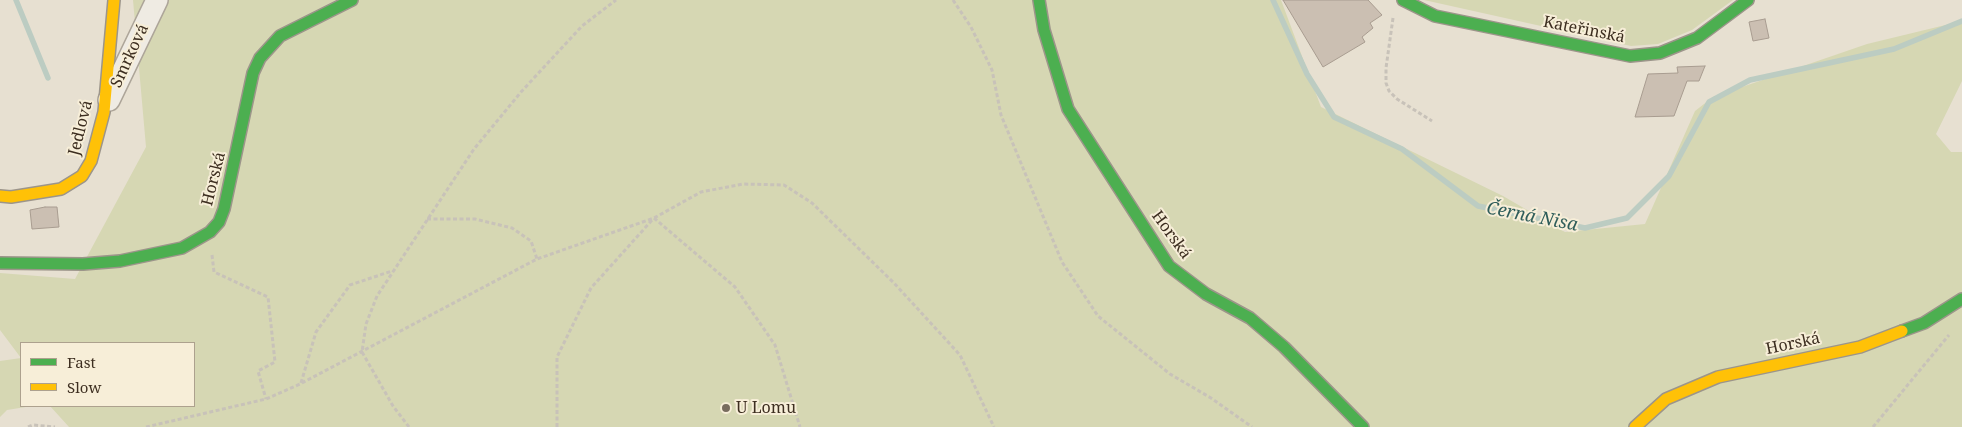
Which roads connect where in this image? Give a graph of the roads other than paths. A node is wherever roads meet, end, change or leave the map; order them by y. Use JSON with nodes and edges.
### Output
{"nodes":[{"id":1,"x":114,"y":0,"type":"edge"},
{"id":2,"x":157,"y":0,"type":"edge"},
{"id":3,"x":352,"y":0,"type":"edge"},
{"id":4,"x":1039,"y":0,"type":"edge"},
{"id":5,"x":1403,"y":0,"type":"edge"},
{"id":6,"x":1748,"y":0,"type":"edge"},
{"id":7,"x":104,"y":112,"type":"junction"},
{"id":8,"x":0,"y":196,"type":"edge"},
{"id":9,"x":0,"y":263,"type":"edge"},
{"id":10,"x":1962,"y":299,"type":"edge"},
{"id":11,"x":1363,"y":427,"type":"edge"},
{"id":12,"x":1635,"y":427,"type":"edge"}],
"edges":[{"from":1,"to":7,"type":"street","name":"Jedlová"},
{"from":2,"to":7,"type":"street","name":"Smrková"},
{"from":3,"to":9,"type":"street","name":"Horská"},
{"from":4,"to":11,"type":"street","name":"Horská"},
{"from":5,"to":6,"type":"street","name":"Kateřinská"},
{"from":7,"to":8,"type":"street","name":"Jedlová"},
{"from":10,"to":12,"type":"street","name":"Horská"}]}
